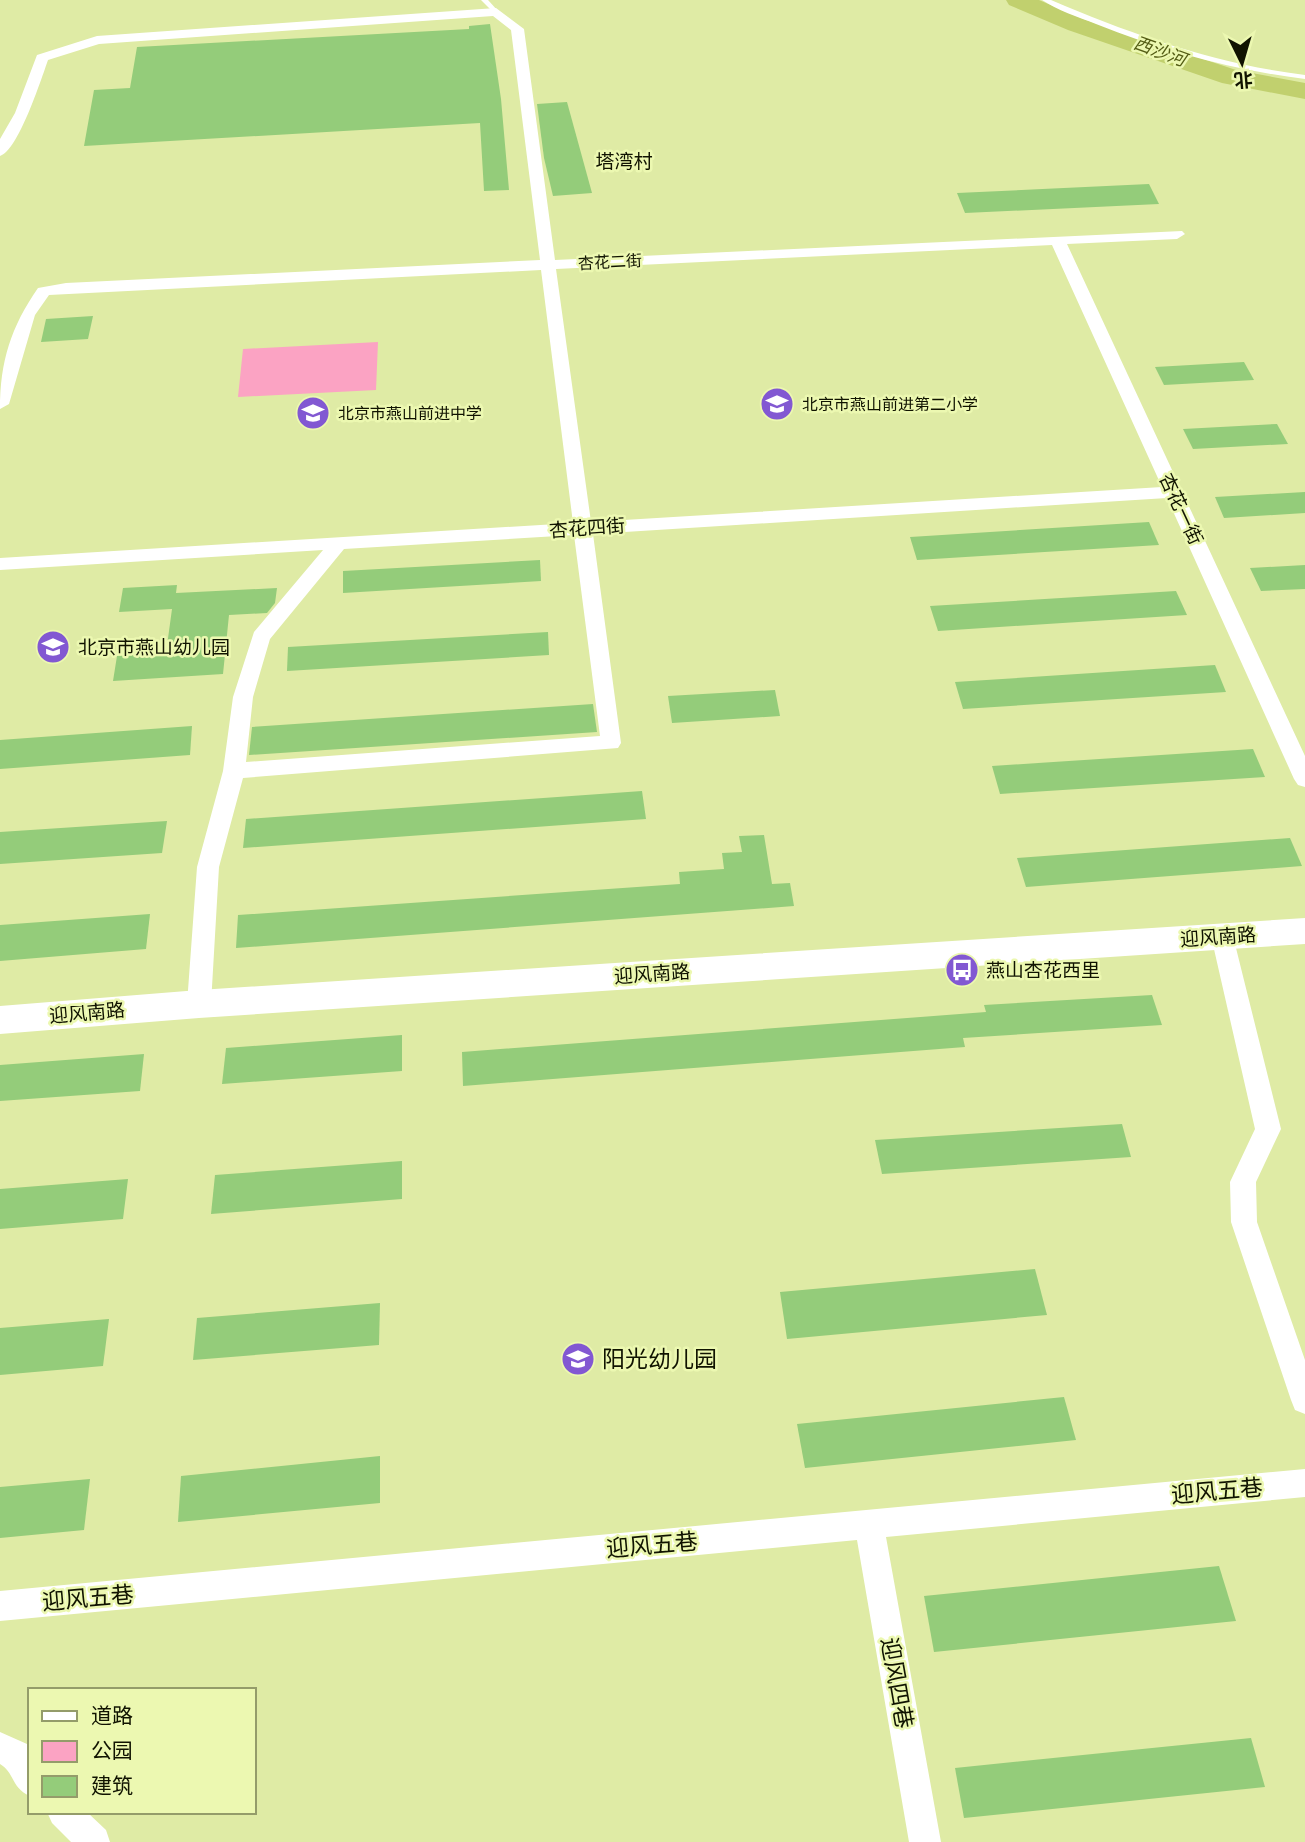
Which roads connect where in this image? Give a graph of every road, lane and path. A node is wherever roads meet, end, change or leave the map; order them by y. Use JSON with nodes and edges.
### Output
{"nodes":[{"id":1,"x":1045,"y":0,"type":"edge"},
{"id":2,"x":490,"y":6,"type":"edge"},
{"id":3,"x":1305,"y":77,"type":"edge"},
{"id":4,"x":0,"y":152,"type":"edge"},
{"id":5,"x":1177,"y":233,"type":"dead end"},
{"id":6,"x":1058,"y":240,"type":"junction"},
{"id":7,"x":548,"y":265,"type":"junction"},
{"id":8,"x":0,"y":404,"type":"edge"},
{"id":9,"x":1173,"y":492,"type":"junction"},
{"id":10,"x":583,"y":528,"type":"junction"},
{"id":11,"x":339,"y":543,"type":"junction"},
{"id":12,"x":0,"y":564,"type":"edge"},
{"id":13,"x":234,"y":771,"type":"junction"},
{"id":14,"x":1305,"y":779,"type":"edge"},
{"id":15,"x":1305,"y":931,"type":"edge"},
{"id":16,"x":1222,"y":936,"type":"junction"},
{"id":17,"x":200,"y":1004,"type":"junction"},
{"id":18,"x":0,"y":1020,"type":"edge"},
{"id":19,"x":1305,"y":1400,"type":"edge"},
{"id":20,"x":1305,"y":1483,"type":"edge"},
{"id":21,"x":869,"y":1524,"type":"junction"},
{"id":22,"x":0,"y":1606,"type":"edge"},
{"id":23,"x":0,"y":1748,"type":"edge"},
{"id":24,"x":28,"y":1776,"type":"edge"},
{"id":25,"x":65,"y":1814,"type":"edge"},
{"id":26,"x":94,"y":1842,"type":"edge"},
{"id":27,"x":925,"y":1842,"type":"edge"}],
"edges":[{"from":1,"to":3,"type":"lane"},
{"from":2,"to":4,"type":"street"},
{"from":2,"to":7,"type":"street"},
{"from":5,"to":6,"type":"street","name":"杏花二街"},
{"from":6,"to":7,"type":"street","name":"杏花二街"},
{"from":6,"to":9,"type":"street","name":"杏花一街"},
{"from":7,"to":8,"type":"street","name":"杏花二街"},
{"from":7,"to":10,"type":"street"},
{"from":9,"to":10,"type":"street","name":"杏花四街"},
{"from":9,"to":14,"type":"street","name":"杏花一街"},
{"from":10,"to":11,"type":"street","name":"杏花四街"},
{"from":10,"to":13,"type":"street"},
{"from":11,"to":12,"type":"street","name":"杏花四街"},
{"from":11,"to":13,"type":"street"},
{"from":13,"to":17,"type":"street"},
{"from":15,"to":16,"type":"street","name":"迎风南路"},
{"from":16,"to":17,"type":"street","name":"迎风南路"},
{"from":16,"to":19,"type":"street"},
{"from":17,"to":18,"type":"street","name":"迎风南路"},
{"from":20,"to":21,"type":"street","name":"迎风五巷"},
{"from":21,"to":22,"type":"street","name":"迎风五巷"},
{"from":21,"to":27,"type":"street","name":"迎风四巷"},
{"from":23,"to":24,"type":"street"},
{"from":25,"to":26,"type":"street"}]}
